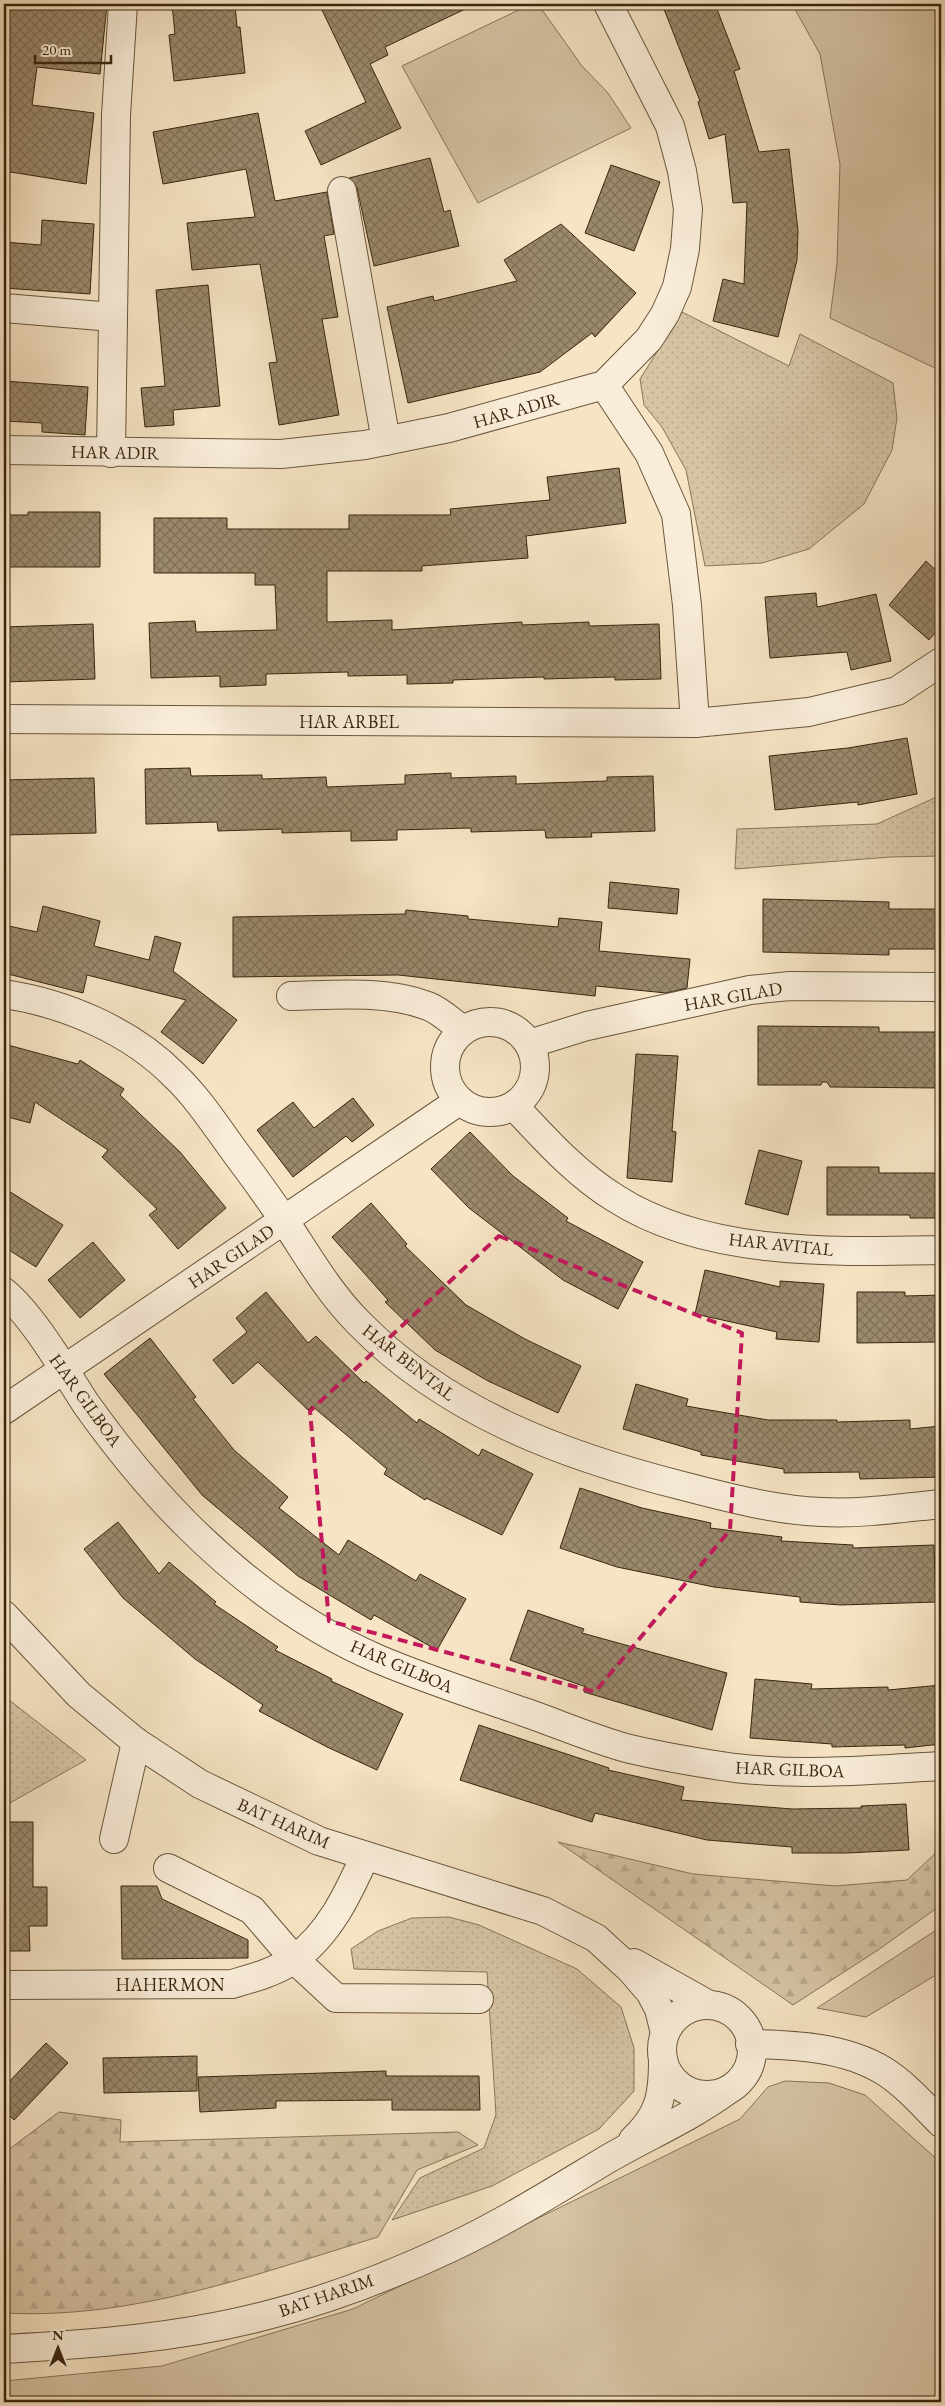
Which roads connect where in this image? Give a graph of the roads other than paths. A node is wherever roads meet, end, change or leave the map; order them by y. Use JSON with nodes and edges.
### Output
{"nodes":[{"id":1,"x":123,"y":4,"type":"edge"},
{"id":2,"x":608,"y":4,"type":"edge"},
{"id":3,"x":342,"y":191,"type":"dead end"},
{"id":4,"x":4,"y":308,"type":"edge"},
{"id":5,"x":113,"y":317,"type":"junction"},
{"id":6,"x":604,"y":385,"type":"junction"},
{"id":7,"x":386,"y":441,"type":"junction"},
{"id":8,"x":4,"y":450,"type":"edge"},
{"id":9,"x":112,"y":453,"type":"junction"},
{"id":10,"x":941,"y":662,"type":"edge"},
{"id":11,"x":4,"y":719,"type":"edge"},
{"id":12,"x":695,"y":723,"type":"junction"},
{"id":13,"x":941,"y":987,"type":"edge"},
{"id":14,"x":4,"y":994,"type":"edge"},
{"id":15,"x":291,"y":996,"type":"dead end"},
{"id":16,"x":463,"y":1030,"type":"junction"},
{"id":17,"x":529,"y":1044,"type":"junction"},
{"id":18,"x":459,"y":1101,"type":"junction"},
{"id":19,"x":514,"y":1106,"type":"junction"},
{"id":20,"x":284,"y":1220,"type":"junction"},
{"id":21,"x":941,"y":1250,"type":"edge"},
{"id":22,"x":4,"y":1292,"type":"edge"},
{"id":23,"x":64,"y":1369,"type":"junction"},
{"id":24,"x":4,"y":1410,"type":"edge"},
{"id":25,"x":941,"y":1504,"type":"edge"},
{"id":26,"x":4,"y":1615,"type":"edge"},
{"id":27,"x":136,"y":1742,"type":"junction"},
{"id":28,"x":941,"y":1766,"type":"edge"},
{"id":29,"x":114,"y":1839,"type":"dead end"},
{"id":30,"x":365,"y":1856,"type":"junction"},
{"id":31,"x":168,"y":1868,"type":"dead end"},
{"id":32,"x":611,"y":1950,"type":"junction"},
{"id":33,"x":294,"y":1960,"type":"junction"},
{"id":34,"x":4,"y":1985,"type":"edge"},
{"id":35,"x":478,"y":1999,"type":"dead end"},
{"id":36,"x":709,"y":2005,"type":"junction"},
{"id":37,"x":665,"y":2034,"type":"junction"},
{"id":38,"x":750,"y":2044,"type":"junction"},
{"id":39,"x":663,"y":2060,"type":"junction"},
{"id":40,"x":728,"y":2090,"type":"junction"},
{"id":41,"x":941,"y":2123,"type":"edge"},
{"id":42,"x":620,"y":2152,"type":"junction"},
{"id":43,"x":4,"y":2349,"type":"edge"}],
"edges":[{"from":1,"to":5,"type":"street"},
{"from":2,"to":6,"type":"street"},
{"from":3,"to":7,"type":"street"},
{"from":4,"to":5,"type":"street"},
{"from":5,"to":9,"type":"street"},
{"from":6,"to":7,"type":"street","name":"HAR ADIR"},
{"from":6,"to":12,"type":"street"},
{"from":7,"to":9,"type":"street","name":"HAR ADIR"},
{"from":8,"to":9,"type":"street","name":"HAR ADIR"},
{"from":10,"to":12,"type":"street","name":"HAR ARBEL"},
{"from":11,"to":12,"type":"street","name":"HAR ARBEL"},
{"from":13,"to":17,"type":"street","name":"HAR GILAD"},
{"from":14,"to":20,"type":"street","name":"HAR BENTAL"},
{"from":15,"to":16,"type":"street"},
{"from":16,"to":17,"type":"street"},
{"from":16,"to":18,"type":"street"},
{"from":17,"to":19,"type":"street"},
{"from":18,"to":19,"type":"street"},
{"from":18,"to":20,"type":"street","name":"HAR GILAD"},
{"from":19,"to":21,"type":"street","name":"HAR AVITAL"},
{"from":20,"to":23,"type":"street","name":"HAR GILAD"},
{"from":20,"to":25,"type":"street","name":"HAR BENTAL"},
{"from":22,"to":23,"type":"street","name":"HAR GILBOA"},
{"from":23,"to":24,"type":"street","name":"HAR GILAD"},
{"from":23,"to":28,"type":"street","name":"HAR GILBOA"},
{"from":26,"to":27,"type":"street","name":"BAT HARIM"},
{"from":27,"to":29,"type":"street"},
{"from":27,"to":30,"type":"street","name":"BAT HARIM"},
{"from":30,"to":32,"type":"street","name":"BAT HARIM"},
{"from":30,"to":33,"type":"street","name":"HAHERMON"},
{"from":31,"to":33,"type":"street"},
{"from":32,"to":36,"type":"street","name":"BAT HARIM"},
{"from":32,"to":37,"type":"street","name":"BAT HARIM"},
{"from":33,"to":34,"type":"street","name":"HAHERMON"},
{"from":33,"to":35,"type":"street"},
{"from":36,"to":37,"type":"street"},
{"from":36,"to":38,"type":"street"},
{"from":37,"to":39,"type":"street"},
{"from":38,"to":40,"type":"street"},
{"from":38,"to":41,"type":"street"},
{"from":39,"to":40,"type":"street"},
{"from":39,"to":42,"type":"street","name":"BAT HARIM"},
{"from":40,"to":42,"type":"street","name":"BAT HARIM"},
{"from":42,"to":43,"type":"street","name":"BAT HARIM"}]}
